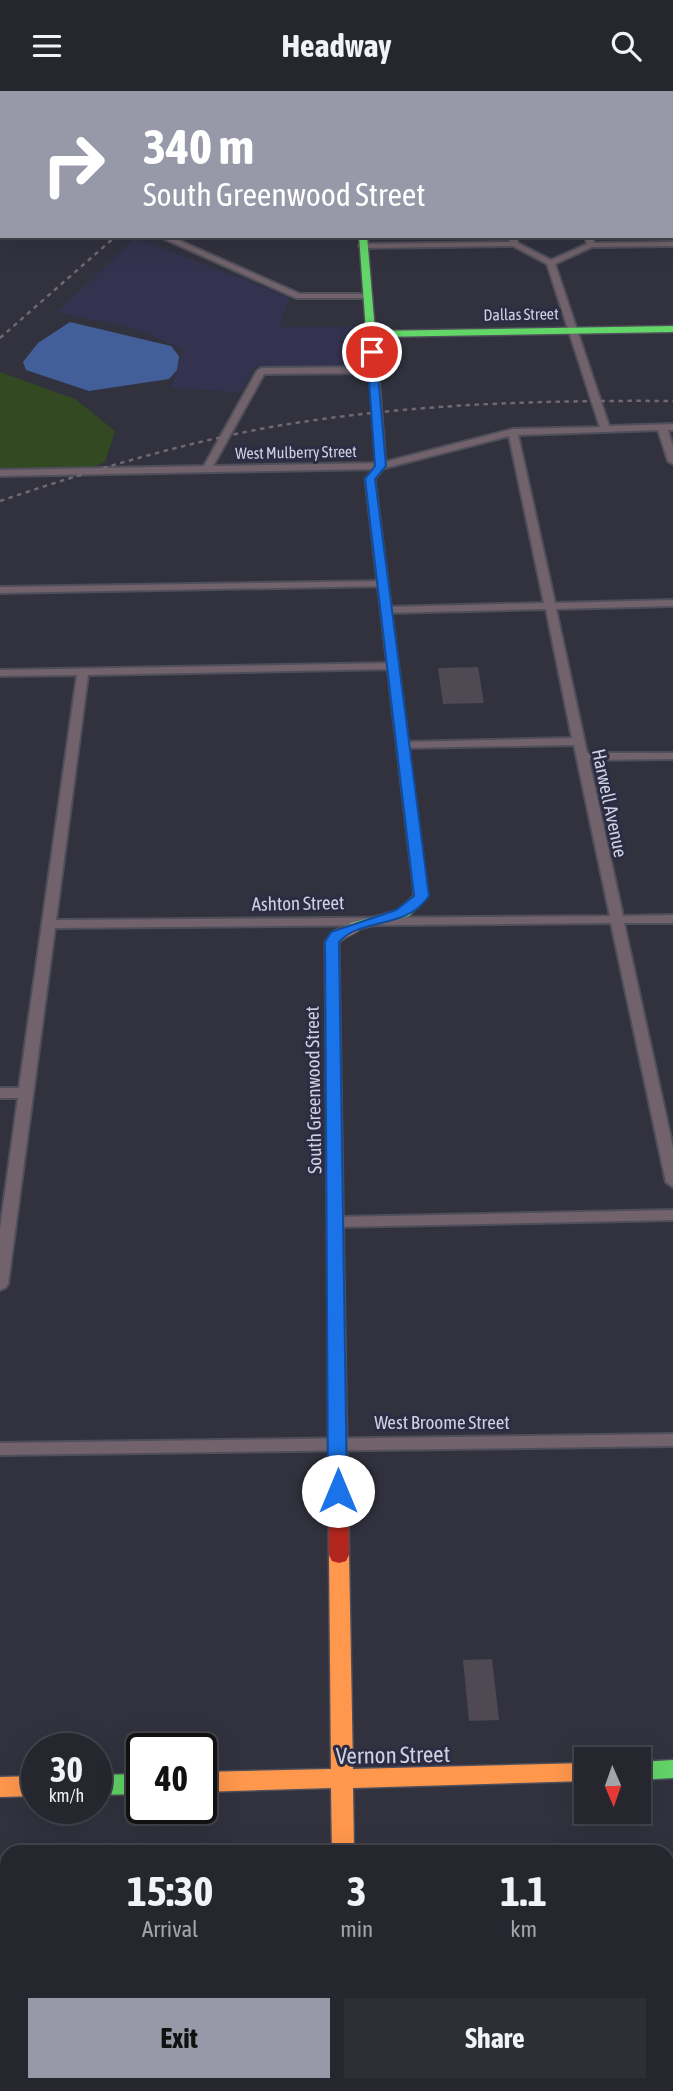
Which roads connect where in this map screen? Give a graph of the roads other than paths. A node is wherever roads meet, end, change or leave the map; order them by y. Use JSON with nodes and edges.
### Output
{"nodes":[{"id":1,"x":167,"y":238,"type":"edge"},
{"id":2,"x":514,"y":240,"type":"edge"},
{"id":3,"x":590,"y":240,"type":"edge"},
{"id":4,"x":363,"y":241,"type":"edge"},
{"id":5,"x":673,"y":244,"type":"edge"},
{"id":6,"x":551,"y":263,"type":"junction"},
{"id":7,"x":368,"y":296,"type":"junction"},
{"id":8,"x":673,"y":329,"type":"edge"},
{"id":9,"x":573,"y":331,"type":"junction"},
{"id":10,"x":370,"y":334,"type":"junction"},
{"id":11,"x":373,"y":370,"type":"junction"},
{"id":12,"x":668,"y":427,"type":"edge"},
{"id":13,"x":606,"y":429,"type":"junction"},
{"id":14,"x":513,"y":432,"type":"junction"},
{"id":15,"x":673,"y":461,"type":"edge"},
{"id":16,"x":381,"y":466,"type":"junction"},
{"id":17,"x":207,"y":469,"type":"junction"},
{"id":18,"x":1,"y":476,"type":"edge"},
{"id":19,"x":383,"y":584,"type":"junction"},
{"id":20,"x":0,"y":590,"type":"edge"},
{"id":21,"x":673,"y":603,"type":"edge"},
{"id":22,"x":550,"y":606,"type":"junction"},
{"id":23,"x":386,"y":610,"type":"junction"},
{"id":24,"x":393,"y":666,"type":"junction"},
{"id":25,"x":83,"y":671,"type":"junction"},
{"id":26,"x":0,"y":673,"type":"edge"},
{"id":27,"x":579,"y":741,"type":"junction"},
{"id":28,"x":403,"y":745,"type":"junction"},
{"id":29,"x":673,"y":756,"type":"edge"},
{"id":30,"x":582,"y":757,"type":"junction"},
{"id":31,"x":617,"y":919,"type":"junction"},
{"id":32,"x":673,"y":919,"type":"edge"},
{"id":33,"x":376,"y":921,"type":"junction"},
{"id":34,"x":49,"y":924,"type":"junction"},
{"id":35,"x":0,"y":1093,"type":"edge"},
{"id":36,"x":26,"y":1093,"type":"junction"},
{"id":37,"x":673,"y":1182,"type":"edge"},
{"id":38,"x":673,"y":1215,"type":"edge"},
{"id":39,"x":335,"y":1222,"type":"junction"},
{"id":40,"x":0,"y":1284,"type":"edge"},
{"id":41,"x":673,"y":1440,"type":"edge"},
{"id":42,"x":337,"y":1442,"type":"junction"},
{"id":43,"x":0,"y":1448,"type":"edge"},
{"id":44,"x":673,"y":1769,"type":"edge"},
{"id":45,"x":651,"y":1770,"type":"edge"},
{"id":46,"x":574,"y":1772,"type":"edge"},
{"id":47,"x":341,"y":1779,"type":"junction"},
{"id":48,"x":217,"y":1782,"type":"edge"},
{"id":49,"x":21,"y":1786,"type":"edge"},
{"id":50,"x":0,"y":1787,"type":"edge"},
{"id":51,"x":343,"y":1845,"type":"edge"}],
"edges":[{"from":1,"to":7,"type":"street"},
{"from":2,"to":4,"type":"street"},
{"from":2,"to":6,"type":"street"},
{"from":3,"to":5,"type":"street"},
{"from":3,"to":6,"type":"street"},
{"from":4,"to":7,"type":"street"},
{"from":6,"to":9,"type":"street"},
{"from":7,"to":10,"type":"street"},
{"from":8,"to":9,"type":"street","name":"Dallas Street"},
{"from":9,"to":10,"type":"street","name":"Dallas Street"},
{"from":9,"to":13,"type":"street"},
{"from":10,"to":11,"type":"street"},
{"from":11,"to":16,"type":"street"},
{"from":11,"to":17,"type":"street"},
{"from":12,"to":13,"type":"street","name":"West Mulberry Street"},
{"from":12,"to":15,"type":"street"},
{"from":13,"to":14,"type":"street","name":"West Mulberry Street"},
{"from":14,"to":16,"type":"street","name":"West Mulberry Street"},
{"from":14,"to":22,"type":"street","name":"Harwell Avenue"},
{"from":16,"to":17,"type":"street","name":"West Mulberry Street"},
{"from":16,"to":19,"type":"street","name":"South Greenwood Street"},
{"from":17,"to":18,"type":"street","name":"West Mulberry Street"},
{"from":19,"to":20,"type":"street"},
{"from":19,"to":23,"type":"street","name":"South Greenwood Street"},
{"from":21,"to":22,"type":"street"},
{"from":22,"to":23,"type":"street"},
{"from":22,"to":27,"type":"street","name":"Harwell Avenue"},
{"from":23,"to":24,"type":"street","name":"South Greenwood Street"},
{"from":24,"to":25,"type":"street"},
{"from":24,"to":28,"type":"street","name":"South Greenwood Street"},
{"from":25,"to":26,"type":"street"},
{"from":25,"to":34,"type":"street"},
{"from":27,"to":28,"type":"street"},
{"from":27,"to":30,"type":"street","name":"Harwell Avenue"},
{"from":28,"to":33,"type":"street","name":"South Greenwood Street"},
{"from":29,"to":30,"type":"street"},
{"from":30,"to":31,"type":"street","name":"Harwell Avenue"},
{"from":31,"to":32,"type":"street","name":"Ashton Street"},
{"from":31,"to":33,"type":"street","name":"Ashton Street"},
{"from":31,"to":37,"type":"street","name":"Harwell Avenue"},
{"from":33,"to":34,"type":"street","name":"Ashton Street"},
{"from":33,"to":39,"type":"street","name":"South Greenwood Street"},
{"from":34,"to":36,"type":"street"},
{"from":35,"to":36,"type":"street"},
{"from":36,"to":40,"type":"street"},
{"from":38,"to":39,"type":"street"},
{"from":39,"to":42,"type":"street","name":"South Greenwood Street"},
{"from":41,"to":42,"type":"street","name":"West Broome Street"},
{"from":42,"to":43,"type":"street","name":"West Broome Street"},
{"from":42,"to":47,"type":"street","name":"South Greenwood Street"},
{"from":44,"to":45,"type":"street"},
{"from":46,"to":47,"type":"street","name":"Vernon Street"},
{"from":47,"to":48,"type":"street","name":"Vernon Street"},
{"from":47,"to":51,"type":"street","name":"South Greenwood Street"},
{"from":49,"to":50,"type":"street"}]}
